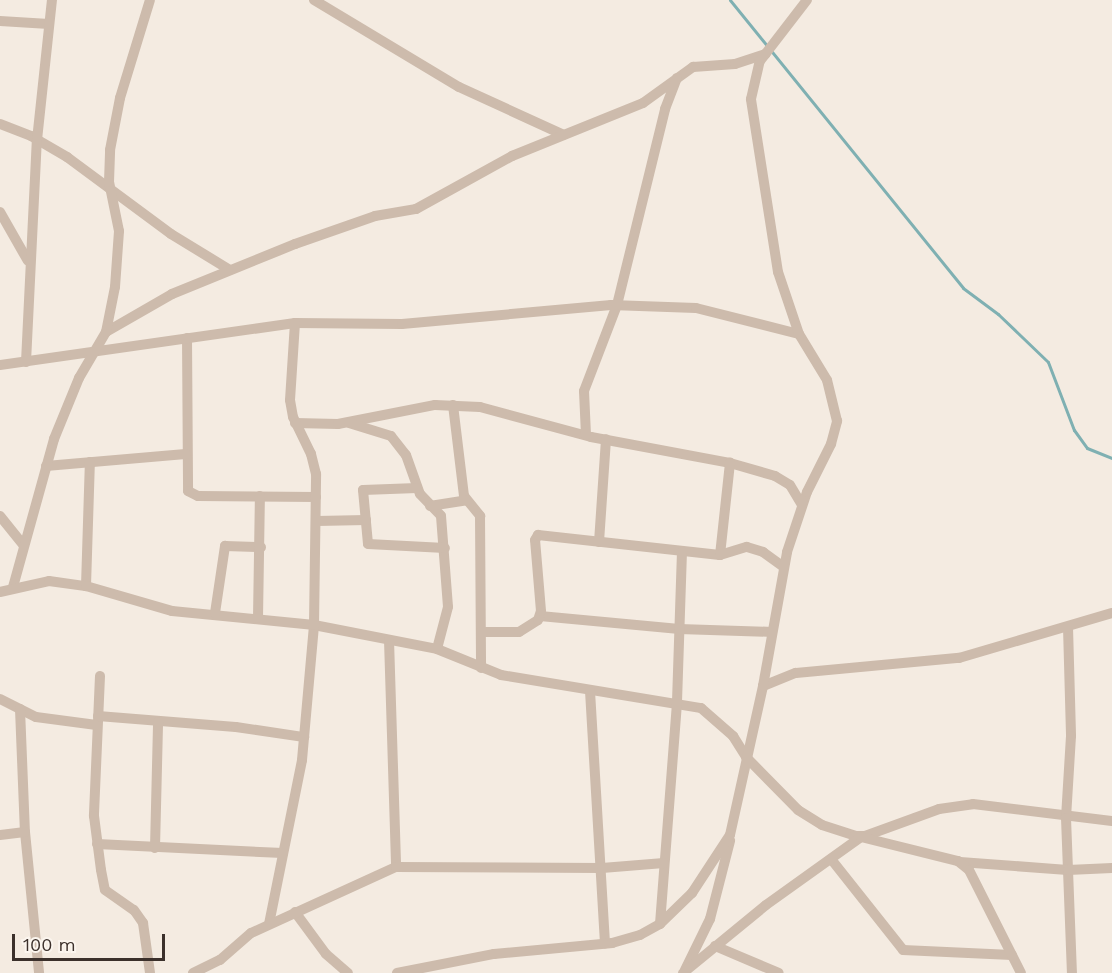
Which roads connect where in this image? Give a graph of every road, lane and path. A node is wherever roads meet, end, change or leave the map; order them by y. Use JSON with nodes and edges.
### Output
{"nodes":[{"id":1,"x":52,"y":0,"type":"edge"},
{"id":2,"x":150,"y":0,"type":"edge"},
{"id":3,"x":314,"y":0,"type":"edge"},
{"id":4,"x":807,"y":0,"type":"edge"},
{"id":5,"x":0,"y":21,"type":"edge"},
{"id":6,"x":49,"y":24,"type":"junction"},
{"id":7,"x":766,"y":53,"type":"junction"},
{"id":8,"x":678,"y":75,"type":"junction"},
{"id":9,"x":0,"y":124,"type":"edge"},
{"id":10,"x":564,"y":135,"type":"junction"},
{"id":11,"x":37,"y":140,"type":"junction"},
{"id":12,"x":111,"y":190,"type":"junction"},
{"id":13,"x":0,"y":212,"type":"edge"},
{"id":14,"x":29,"y":266,"type":"junction"},
{"id":15,"x":230,"y":270,"type":"junction"},
{"id":16,"x":617,"y":305,"type":"junction"},
{"id":17,"x":295,"y":323,"type":"junction"},
{"id":18,"x":106,"y":332,"type":"junction"},
{"id":19,"x":799,"y":334,"type":"junction"},
{"id":20,"x":188,"y":338,"type":"junction"},
{"id":21,"x":93,"y":353,"type":"junction"},
{"id":22,"x":26,"y":362,"type":"junction"},
{"id":23,"x":0,"y":365,"type":"edge"},
{"id":24,"x":453,"y":405,"type":"junction"},
{"id":25,"x":345,"y":422,"type":"junction"},
{"id":26,"x":295,"y":423,"type":"junction"},
{"id":27,"x":586,"y":435,"type":"junction"},
{"id":28,"x":606,"y":439,"type":"junction"},
{"id":29,"x":185,"y":454,"type":"junction"},
{"id":30,"x":90,"y":462,"type":"junction"},
{"id":31,"x":730,"y":463,"type":"junction"},
{"id":32,"x":46,"y":466,"type":"junction"},
{"id":33,"x":417,"y":488,"type":"junction"},
{"id":34,"x":260,"y":496,"type":"junction"},
{"id":35,"x":316,"y":497,"type":"junction"},
{"id":36,"x":466,"y":500,"type":"junction"},
{"id":37,"x":802,"y":505,"type":"junction"},
{"id":38,"x":430,"y":506,"type":"junction"},
{"id":39,"x":0,"y":516,"type":"edge"},
{"id":40,"x":317,"y":520,"type":"junction"},
{"id":41,"x":366,"y":520,"type":"junction"},
{"id":42,"x":599,"y":542,"type":"junction"},
{"id":43,"x":24,"y":546,"type":"junction"},
{"id":44,"x":261,"y":547,"type":"junction"},
{"id":45,"x":445,"y":548,"type":"junction"},
{"id":46,"x":682,"y":552,"type":"junction"},
{"id":47,"x":720,"y":555,"type":"junction"},
{"id":48,"x":784,"y":567,"type":"junction"},
{"id":49,"x":86,"y":586,"type":"junction"},
{"id":50,"x":13,"y":588,"type":"junction"},
{"id":51,"x":0,"y":592,"type":"edge"},
{"id":52,"x":215,"y":613,"type":"junction"},
{"id":53,"x":540,"y":616,"type":"junction"},
{"id":54,"x":1109,"y":616,"type":"edge"},
{"id":55,"x":258,"y":618,"type":"junction"},
{"id":56,"x":314,"y":625,"type":"junction"},
{"id":57,"x":1068,"y":627,"type":"junction"},
{"id":58,"x":679,"y":628,"type":"junction"},
{"id":59,"x":481,"y":632,"type":"junction"},
{"id":60,"x":772,"y":632,"type":"junction"},
{"id":61,"x":389,"y":640,"type":"junction"},
{"id":62,"x":437,"y":649,"type":"junction"},
{"id":63,"x":481,"y":668,"type":"junction"},
{"id":64,"x":100,"y":676,"type":"dead end"},
{"id":65,"x":764,"y":686,"type":"junction"},
{"id":66,"x":590,"y":690,"type":"junction"},
{"id":67,"x":0,"y":699,"type":"edge"},
{"id":68,"x":677,"y":702,"type":"junction"},
{"id":69,"x":20,"y":709,"type":"junction"},
{"id":70,"x":97,"y":720,"type":"junction"},
{"id":71,"x":158,"y":722,"type":"junction"},
{"id":72,"x":304,"y":736,"type":"junction"},
{"id":73,"x":746,"y":757,"type":"junction"},
{"id":74,"x":1066,"y":818,"type":"junction"},
{"id":75,"x":1112,"y":821,"type":"edge"},
{"id":76,"x":735,"y":822,"type":"junction"},
{"id":77,"x":25,"y":832,"type":"junction"},
{"id":78,"x":0,"y":835,"type":"edge"},
{"id":79,"x":861,"y":837,"type":"junction"},
{"id":80,"x":97,"y":844,"type":"junction"},
{"id":81,"x":155,"y":848,"type":"junction"},
{"id":82,"x":283,"y":853,"type":"junction"},
{"id":83,"x":831,"y":859,"type":"junction"},
{"id":84,"x":958,"y":861,"type":"junction"},
{"id":85,"x":664,"y":863,"type":"junction"},
{"id":86,"x":396,"y":867,"type":"junction"},
{"id":87,"x":602,"y":868,"type":"junction"},
{"id":88,"x":1112,"y":868,"type":"edge"},
{"id":89,"x":1068,"y":870,"type":"junction"},
{"id":90,"x":295,"y":912,"type":"junction"},
{"id":91,"x":270,"y":924,"type":"junction"},
{"id":92,"x":660,"y":924,"type":"junction"},
{"id":93,"x":605,"y":944,"type":"junction"},
{"id":94,"x":716,"y":946,"type":"junction"},
{"id":95,"x":1012,"y":955,"type":"junction"},
{"id":96,"x":684,"y":972,"type":"edge"},
{"id":97,"x":39,"y":973,"type":"edge"},
{"id":98,"x":150,"y":973,"type":"edge"},
{"id":99,"x":193,"y":973,"type":"edge"},
{"id":100,"x":348,"y":973,"type":"edge"},
{"id":101,"x":397,"y":973,"type":"edge"},
{"id":102,"x":779,"y":973,"type":"edge"},
{"id":103,"x":1021,"y":973,"type":"edge"},
{"id":104,"x":1072,"y":973,"type":"edge"}],
"edges":[{"from":1,"to":6,"type":"street"},
{"from":2,"to":12,"type":"street"},
{"from":3,"to":10,"type":"street"},
{"from":4,"to":7,"type":"street"},
{"from":5,"to":6,"type":"street"},
{"from":6,"to":11,"type":"street"},
{"from":7,"to":8,"type":"street"},
{"from":7,"to":19,"type":"street"},
{"from":8,"to":10,"type":"street"},
{"from":8,"to":16,"type":"street"},
{"from":9,"to":11,"type":"street"},
{"from":10,"to":15,"type":"street"},
{"from":11,"to":12,"type":"street"},
{"from":11,"to":14,"type":"street"},
{"from":12,"to":15,"type":"street"},
{"from":12,"to":18,"type":"street"},
{"from":13,"to":14,"type":"street"},
{"from":14,"to":22,"type":"street"},
{"from":15,"to":18,"type":"street"},
{"from":16,"to":17,"type":"street"},
{"from":16,"to":19,"type":"street"},
{"from":16,"to":27,"type":"street"},
{"from":17,"to":20,"type":"street"},
{"from":17,"to":26,"type":"street"},
{"from":18,"to":21,"type":"street"},
{"from":19,"to":37,"type":"street"},
{"from":20,"to":21,"type":"street"},
{"from":20,"to":29,"type":"street"},
{"from":21,"to":22,"type":"street"},
{"from":21,"to":32,"type":"street"},
{"from":22,"to":23,"type":"street"},
{"from":24,"to":25,"type":"street"},
{"from":24,"to":27,"type":"street"},
{"from":24,"to":36,"type":"street"},
{"from":25,"to":26,"type":"street"},
{"from":25,"to":33,"type":"street"},
{"from":26,"to":35,"type":"street"},
{"from":27,"to":28,"type":"street"},
{"from":28,"to":31,"type":"street"},
{"from":28,"to":42,"type":"street"},
{"from":29,"to":30,"type":"street"},
{"from":29,"to":34,"type":"street"},
{"from":30,"to":32,"type":"street"},
{"from":30,"to":49,"type":"street"},
{"from":31,"to":37,"type":"street"},
{"from":31,"to":47,"type":"street"},
{"from":32,"to":43,"type":"street"},
{"from":33,"to":38,"type":"street"},
{"from":33,"to":41,"type":"street"},
{"from":34,"to":35,"type":"street"},
{"from":34,"to":44,"type":"street"},
{"from":35,"to":40,"type":"street"},
{"from":36,"to":38,"type":"street"},
{"from":36,"to":59,"type":"street"},
{"from":37,"to":48,"type":"street"},
{"from":38,"to":45,"type":"street"},
{"from":39,"to":43,"type":"street"},
{"from":40,"to":41,"type":"street"},
{"from":40,"to":56,"type":"street"},
{"from":41,"to":45,"type":"street"},
{"from":42,"to":46,"type":"street"},
{"from":42,"to":53,"type":"street"},
{"from":43,"to":50,"type":"street"},
{"from":44,"to":52,"type":"street"},
{"from":44,"to":55,"type":"street"},
{"from":45,"to":62,"type":"street"},
{"from":46,"to":47,"type":"street"},
{"from":46,"to":58,"type":"street"},
{"from":47,"to":48,"type":"street"},
{"from":48,"to":60,"type":"street"},
{"from":49,"to":50,"type":"street"},
{"from":49,"to":52,"type":"street"},
{"from":50,"to":51,"type":"street"},
{"from":52,"to":55,"type":"street"},
{"from":53,"to":58,"type":"street"},
{"from":53,"to":59,"type":"street"},
{"from":54,"to":57,"type":"street"},
{"from":55,"to":56,"type":"street"},
{"from":56,"to":61,"type":"street"},
{"from":56,"to":72,"type":"street"},
{"from":57,"to":65,"type":"street"},
{"from":57,"to":74,"type":"street"},
{"from":58,"to":60,"type":"street"},
{"from":58,"to":68,"type":"street"},
{"from":59,"to":63,"type":"street"},
{"from":60,"to":65,"type":"street"},
{"from":61,"to":62,"type":"street"},
{"from":61,"to":86,"type":"street"},
{"from":62,"to":63,"type":"street"},
{"from":63,"to":66,"type":"street"},
{"from":64,"to":70,"type":"street"},
{"from":65,"to":73,"type":"street"},
{"from":66,"to":68,"type":"street"},
{"from":66,"to":87,"type":"street"},
{"from":67,"to":69,"type":"street"},
{"from":68,"to":73,"type":"street"},
{"from":68,"to":85,"type":"street"},
{"from":69,"to":70,"type":"street"},
{"from":69,"to":77,"type":"street"},
{"from":70,"to":71,"type":"street"},
{"from":70,"to":80,"type":"street"},
{"from":71,"to":72,"type":"street"},
{"from":71,"to":81,"type":"street"},
{"from":72,"to":82,"type":"street"},
{"from":73,"to":76,"type":"street"},
{"from":73,"to":79,"type":"street"},
{"from":74,"to":75,"type":"street"},
{"from":74,"to":79,"type":"street"},
{"from":74,"to":89,"type":"street"},
{"from":76,"to":92,"type":"street"},
{"from":76,"to":96,"type":"street"},
{"from":77,"to":78,"type":"street"},
{"from":77,"to":97,"type":"street"},
{"from":79,"to":83,"type":"street"},
{"from":79,"to":84,"type":"street"},
{"from":80,"to":81,"type":"street"},
{"from":80,"to":98,"type":"street"},
{"from":81,"to":82,"type":"street"},
{"from":82,"to":91,"type":"street"},
{"from":83,"to":94,"type":"street"},
{"from":83,"to":95,"type":"street"},
{"from":84,"to":89,"type":"street"},
{"from":84,"to":95,"type":"street"},
{"from":85,"to":87,"type":"street"},
{"from":85,"to":92,"type":"street"},
{"from":86,"to":87,"type":"street"},
{"from":86,"to":90,"type":"street"},
{"from":87,"to":93,"type":"street"},
{"from":88,"to":89,"type":"street"},
{"from":89,"to":104,"type":"street"},
{"from":90,"to":91,"type":"street"},
{"from":90,"to":100,"type":"street"},
{"from":91,"to":99,"type":"street"},
{"from":92,"to":93,"type":"street"},
{"from":93,"to":101,"type":"street"},
{"from":94,"to":96,"type":"street"},
{"from":94,"to":102,"type":"street"},
{"from":95,"to":103,"type":"street"}]}
